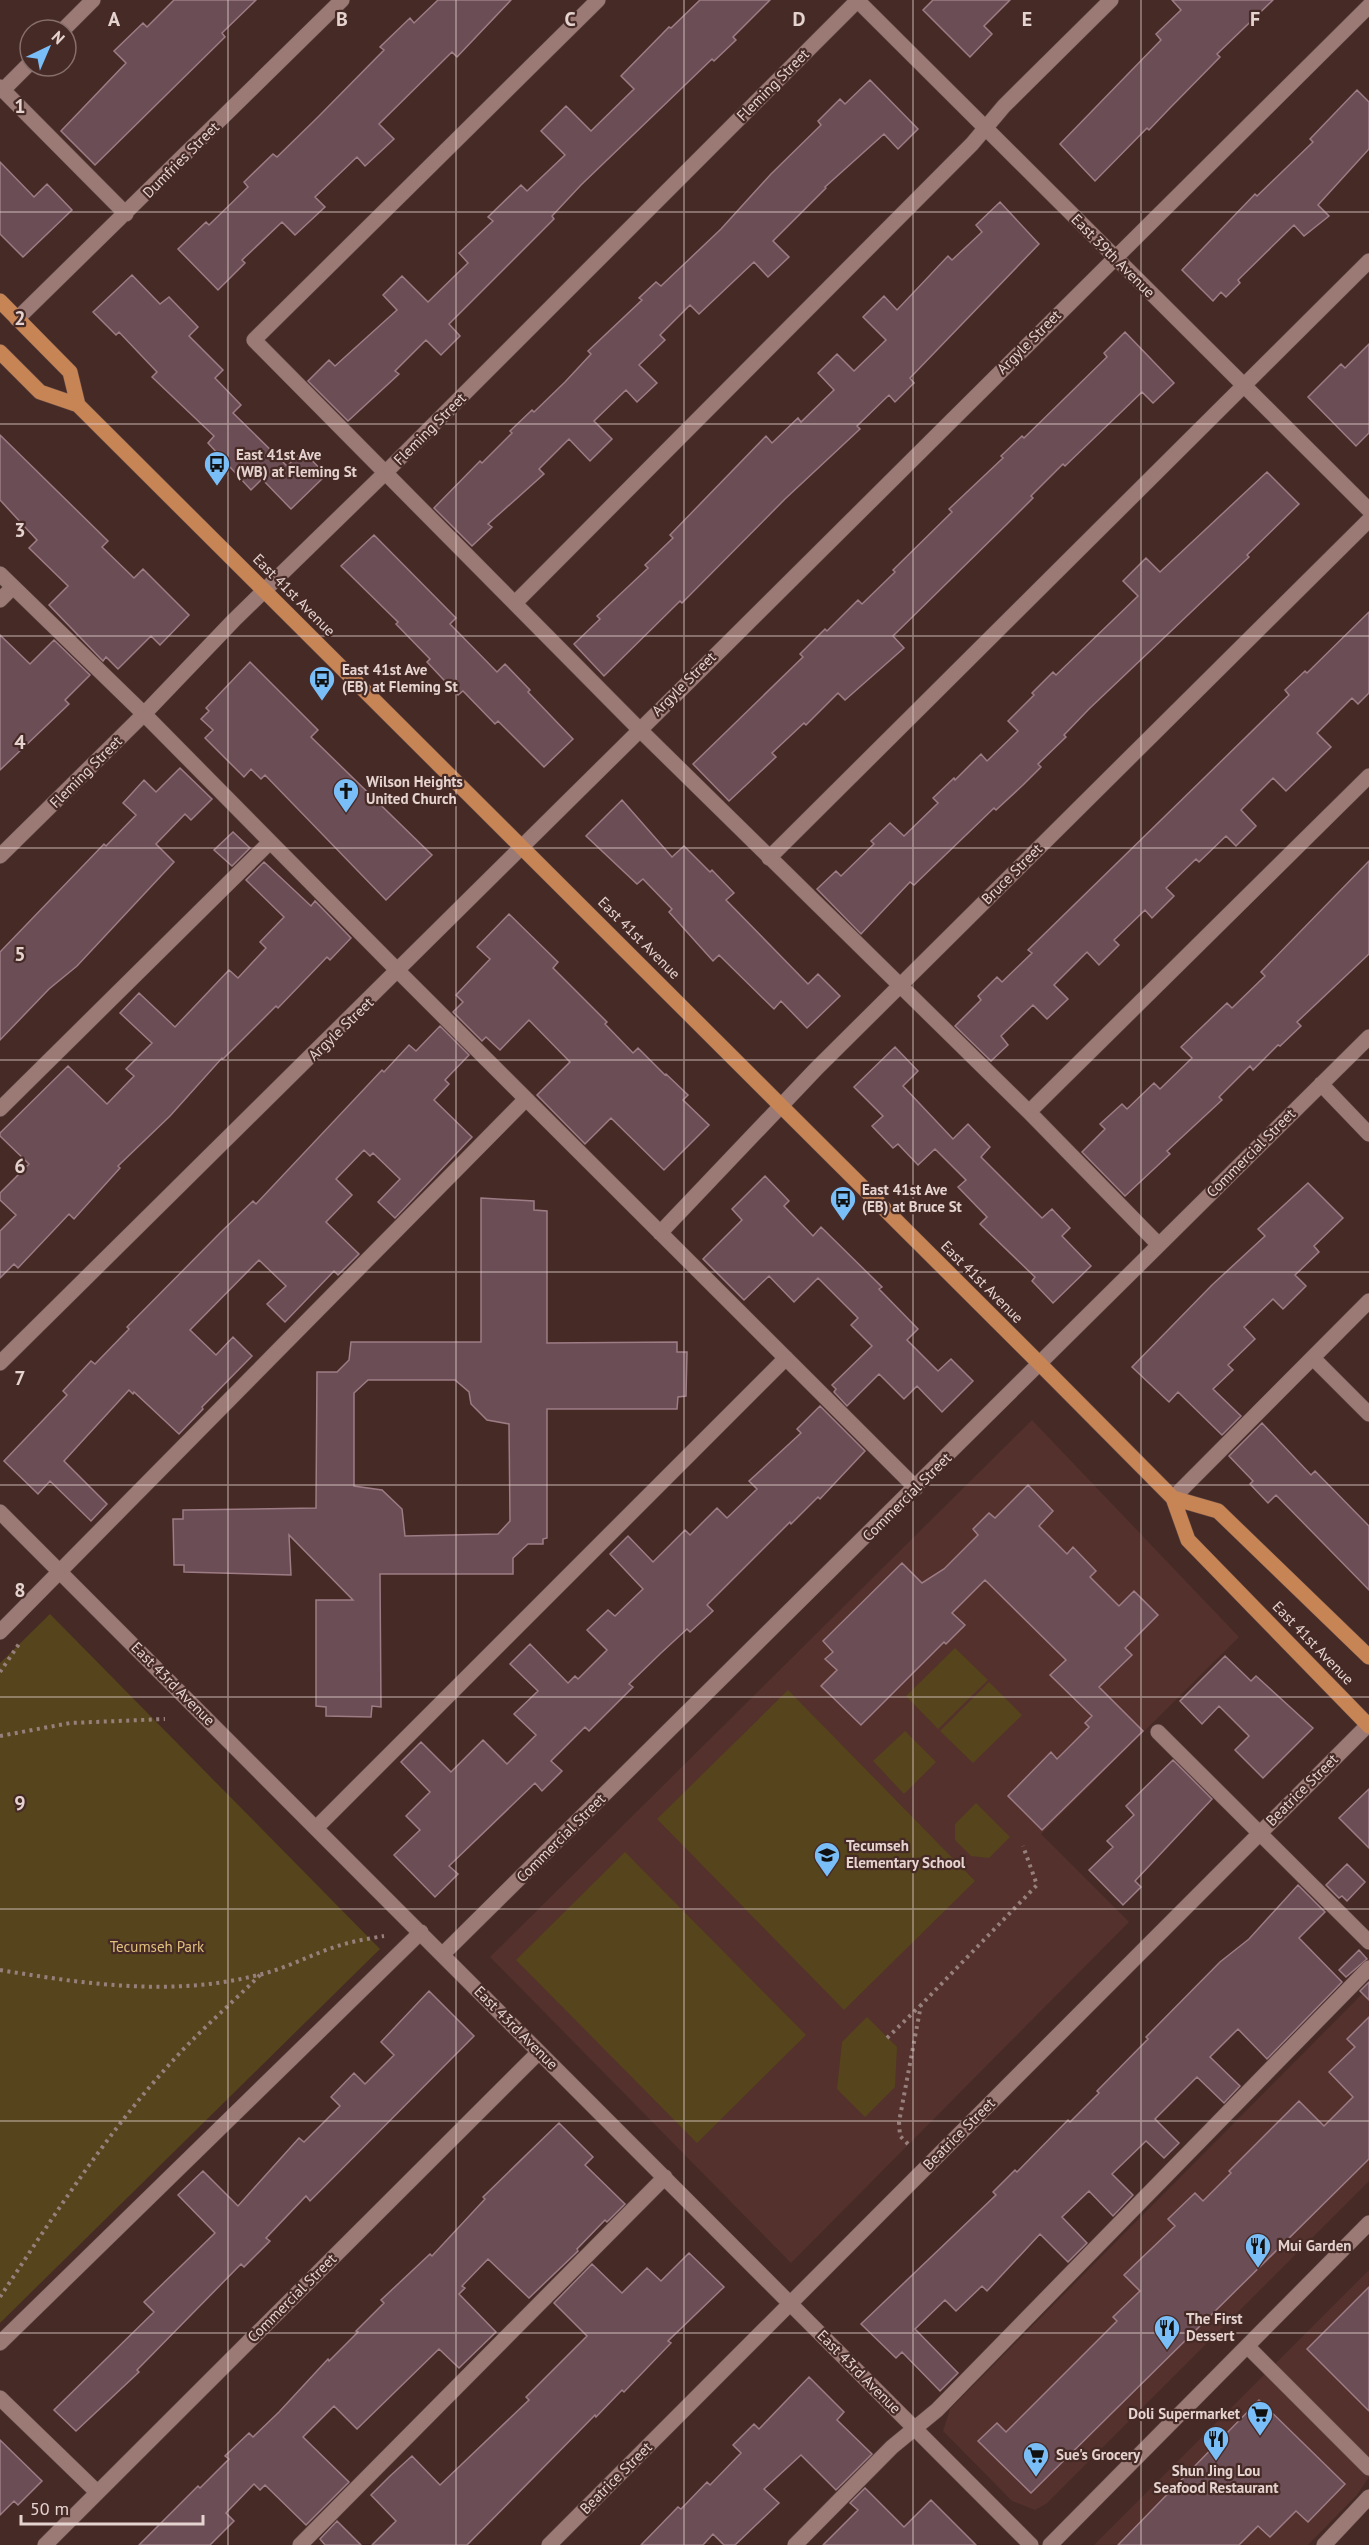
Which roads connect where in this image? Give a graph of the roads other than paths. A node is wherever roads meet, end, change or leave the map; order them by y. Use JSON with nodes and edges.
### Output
{"nodes":[{"id":1,"x":93,"y":0,"type":"edge"},
{"id":2,"x":342,"y":0,"type":"edge"},
{"id":3,"x":598,"y":0,"type":"edge"},
{"id":4,"x":858,"y":0,"type":"edge"},
{"id":5,"x":1111,"y":0,"type":"edge"},
{"id":6,"x":1369,"y":6,"type":"edge"},
{"id":7,"x":75,"y":18,"type":"edge"},
{"id":8,"x":18,"y":74,"type":"edge"},
{"id":9,"x":2,"y":88,"type":"edge"},
{"id":10,"x":986,"y":127,"type":"junction"},
{"id":11,"x":126,"y":214,"type":"junction"},
{"id":12,"x":1114,"y":258,"type":"junction"},
{"id":13,"x":1369,"y":261,"type":"edge"},
{"id":14,"x":0,"y":301,"type":"edge"},
{"id":15,"x":17,"y":318,"type":"junction"},
{"id":16,"x":0,"y":352,"type":"edge"},
{"id":17,"x":1242,"y":386,"type":"junction"},
{"id":18,"x":78,"y":405,"type":"junction"},
{"id":19,"x":386,"y":472,"type":"junction"},
{"id":20,"x":1369,"y":510,"type":"edge"},
{"id":21,"x":1369,"y":520,"type":"edge"},
{"id":22,"x":0,"y":574,"type":"edge"},
{"id":23,"x":13,"y":587,"type":"junction"},
{"id":24,"x":264,"y":590,"type":"junction"},
{"id":25,"x":0,"y":600,"type":"edge"},
{"id":26,"x":516,"y":602,"type":"junction"},
{"id":27,"x":144,"y":714,"type":"junction"},
{"id":28,"x":639,"y":729,"type":"junction"},
{"id":29,"x":1369,"y":776,"type":"edge"},
{"id":30,"x":270,"y":842,"type":"junction"},
{"id":31,"x":522,"y":846,"type":"junction"},
{"id":32,"x":0,"y":856,"type":"edge"},
{"id":33,"x":769,"y":858,"type":"junction"},
{"id":34,"x":399,"y":972,"type":"junction"},
{"id":35,"x":899,"y":986,"type":"junction"},
{"id":36,"x":1369,"y":1037,"type":"edge"},
{"id":37,"x":1321,"y":1084,"type":"junction"},
{"id":38,"x":526,"y":1099,"type":"junction"},
{"id":39,"x":781,"y":1106,"type":"junction"},
{"id":40,"x":0,"y":1109,"type":"edge"},
{"id":41,"x":1029,"y":1112,"type":"junction"},
{"id":42,"x":1369,"y":1134,"type":"edge"},
{"id":43,"x":660,"y":1233,"type":"junction"},
{"id":44,"x":1159,"y":1245,"type":"junction"},
{"id":45,"x":1369,"y":1301,"type":"edge"},
{"id":46,"x":786,"y":1358,"type":"junction"},
{"id":47,"x":1313,"y":1358,"type":"junction"},
{"id":48,"x":0,"y":1364,"type":"edge"},
{"id":49,"x":1040,"y":1364,"type":"junction"},
{"id":50,"x":1369,"y":1414,"type":"edge"},
{"id":51,"x":916,"y":1488,"type":"junction"},
{"id":52,"x":1173,"y":1498,"type":"junction"},
{"id":53,"x":0,"y":1512,"type":"edge"},
{"id":54,"x":60,"y":1571,"type":"junction"},
{"id":55,"x":0,"y":1632,"type":"edge"},
{"id":56,"x":1369,"y":1658,"type":"edge"},
{"id":57,"x":1369,"y":1725,"type":"edge"},
{"id":58,"x":1158,"y":1732,"type":"dead end"},
{"id":59,"x":316,"y":1828,"type":"junction"},
{"id":60,"x":1259,"y":1833,"type":"junction"},
{"id":61,"x":421,"y":1932,"type":"junction"},
{"id":62,"x":1369,"y":1942,"type":"edge"},
{"id":63,"x":443,"y":1954,"type":"junction"},
{"id":64,"x":1369,"y":1968,"type":"edge"},
{"id":65,"x":539,"y":2052,"type":"junction"},
{"id":66,"x":665,"y":2177,"type":"junction"},
{"id":67,"x":1369,"y":2223,"type":"edge"},
{"id":68,"x":790,"y":2304,"type":"junction"},
{"id":69,"x":0,"y":2343,"type":"edge"},
{"id":70,"x":1248,"y":2346,"type":"junction"},
{"id":71,"x":0,"y":2398,"type":"edge"},
{"id":72,"x":915,"y":2429,"type":"junction"},
{"id":73,"x":1369,"y":2469,"type":"edge"},
{"id":74,"x":97,"y":2492,"type":"junction"},
{"id":75,"x":1369,"y":2498,"type":"edge"},
{"id":76,"x":45,"y":2545,"type":"edge"},
{"id":77,"x":300,"y":2545,"type":"edge"},
{"id":78,"x":549,"y":2545,"type":"edge"},
{"id":79,"x":795,"y":2545,"type":"edge"},
{"id":80,"x":1031,"y":2545,"type":"edge"},
{"id":81,"x":1050,"y":2545,"type":"edge"},
{"id":82,"x":1324,"y":2545,"type":"edge"}],
"edges":[{"from":1,"to":7,"type":"street"},
{"from":2,"to":11,"type":"street","name":"Dumfries Street"},
{"from":3,"to":19,"type":"street"},
{"from":4,"to":10,"type":"street","name":"East 39th Avenue"},
{"from":4,"to":19,"type":"street","name":"Fleming Street"},
{"from":5,"to":10,"type":"street"},
{"from":6,"to":12,"type":"street","name":"Argyle Street"},
{"from":8,"to":9,"type":"street"},
{"from":9,"to":11,"type":"street"},
{"from":10,"to":12,"type":"street","name":"East 39th Avenue"},
{"from":10,"to":26,"type":"street"},
{"from":11,"to":15,"type":"street","name":"Dumfries Street"},
{"from":12,"to":17,"type":"street","name":"East 39th Avenue"},
{"from":12,"to":28,"type":"street","name":"Argyle Street"},
{"from":13,"to":17,"type":"street"},
{"from":14,"to":15,"type":"main road"},
{"from":15,"to":18,"type":"main road"},
{"from":16,"to":18,"type":"main road","name":"East 41st Avenue"},
{"from":17,"to":20,"type":"street","name":"East 39th Avenue"},
{"from":17,"to":33,"type":"street"},
{"from":18,"to":24,"type":"main road","name":"East 41st Avenue"},
{"from":19,"to":24,"type":"street","name":"Fleming Street"},
{"from":19,"to":26,"type":"street"},
{"from":21,"to":35,"type":"street","name":"Bruce Street"},
{"from":22,"to":23,"type":"street"},
{"from":23,"to":25,"type":"street"},
{"from":23,"to":27,"type":"street"},
{"from":24,"to":27,"type":"street","name":"Fleming Street"},
{"from":24,"to":31,"type":"main road","name":"East 41st Avenue"},
{"from":26,"to":28,"type":"street"},
{"from":27,"to":30,"type":"street"},
{"from":27,"to":32,"type":"street","name":"Fleming Street"},
{"from":28,"to":31,"type":"street","name":"Argyle Street"},
{"from":28,"to":33,"type":"street"},
{"from":29,"to":41,"type":"street"},
{"from":30,"to":34,"type":"street"},
{"from":30,"to":40,"type":"street"},
{"from":31,"to":34,"type":"street","name":"Argyle Street"},
{"from":31,"to":39,"type":"main road","name":"East 41st Avenue"},
{"from":33,"to":35,"type":"street"},
{"from":34,"to":38,"type":"street"},
{"from":34,"to":48,"type":"street","name":"Argyle Street"},
{"from":35,"to":39,"type":"street","name":"Bruce Street"},
{"from":35,"to":41,"type":"street"},
{"from":36,"to":37,"type":"street","name":"Commercial Street"},
{"from":37,"to":42,"type":"street"},
{"from":37,"to":44,"type":"street","name":"Commercial Street"},
{"from":38,"to":43,"type":"street"},
{"from":38,"to":54,"type":"street"},
{"from":39,"to":43,"type":"street","name":"Bruce Street"},
{"from":39,"to":49,"type":"main road","name":"East 41st Avenue"},
{"from":41,"to":44,"type":"street"},
{"from":43,"to":46,"type":"street"},
{"from":44,"to":49,"type":"street","name":"Commercial Street"},
{"from":45,"to":47,"type":"street"},
{"from":46,"to":51,"type":"street"},
{"from":46,"to":59,"type":"street"},
{"from":47,"to":50,"type":"street"},
{"from":47,"to":52,"type":"street"},
{"from":49,"to":51,"type":"street","name":"Commercial Street"},
{"from":49,"to":52,"type":"main road","name":"East 41st Avenue"},
{"from":51,"to":63,"type":"street","name":"Commercial Street"},
{"from":52,"to":56,"type":"main road","name":"East 41st Avenue"},
{"from":52,"to":57,"type":"main road","name":"East 41st Avenue"},
{"from":53,"to":54,"type":"street","name":"East 43rd Avenue"},
{"from":54,"to":55,"type":"street"},
{"from":54,"to":59,"type":"street","name":"East 43rd Avenue"},
{"from":57,"to":60,"type":"street","name":"Beatrice Street"},
{"from":58,"to":60,"type":"street"},
{"from":59,"to":61,"type":"street","name":"East 43rd Avenue"},
{"from":60,"to":62,"type":"street"},
{"from":60,"to":68,"type":"street","name":"Beatrice Street"},
{"from":61,"to":63,"type":"street","name":"East 43rd Avenue"},
{"from":61,"to":69,"type":"street"},
{"from":63,"to":65,"type":"street","name":"East 43rd Avenue"},
{"from":64,"to":72,"type":"street"},
{"from":65,"to":66,"type":"street","name":"East 43rd Avenue"},
{"from":65,"to":74,"type":"street","name":"Commercial Street"},
{"from":66,"to":68,"type":"street","name":"East 43rd Avenue"},
{"from":66,"to":77,"type":"street"},
{"from":67,"to":70,"type":"street"},
{"from":68,"to":72,"type":"street","name":"East 43rd Avenue"},
{"from":68,"to":78,"type":"street","name":"Beatrice Street"},
{"from":70,"to":73,"type":"street"},
{"from":70,"to":81,"type":"street"},
{"from":71,"to":74,"type":"street"},
{"from":72,"to":79,"type":"street"},
{"from":72,"to":80,"type":"street","name":"East 43rd Avenue"},
{"from":74,"to":76,"type":"street","name":"Commercial Street"},
{"from":75,"to":82,"type":"street"}]}
